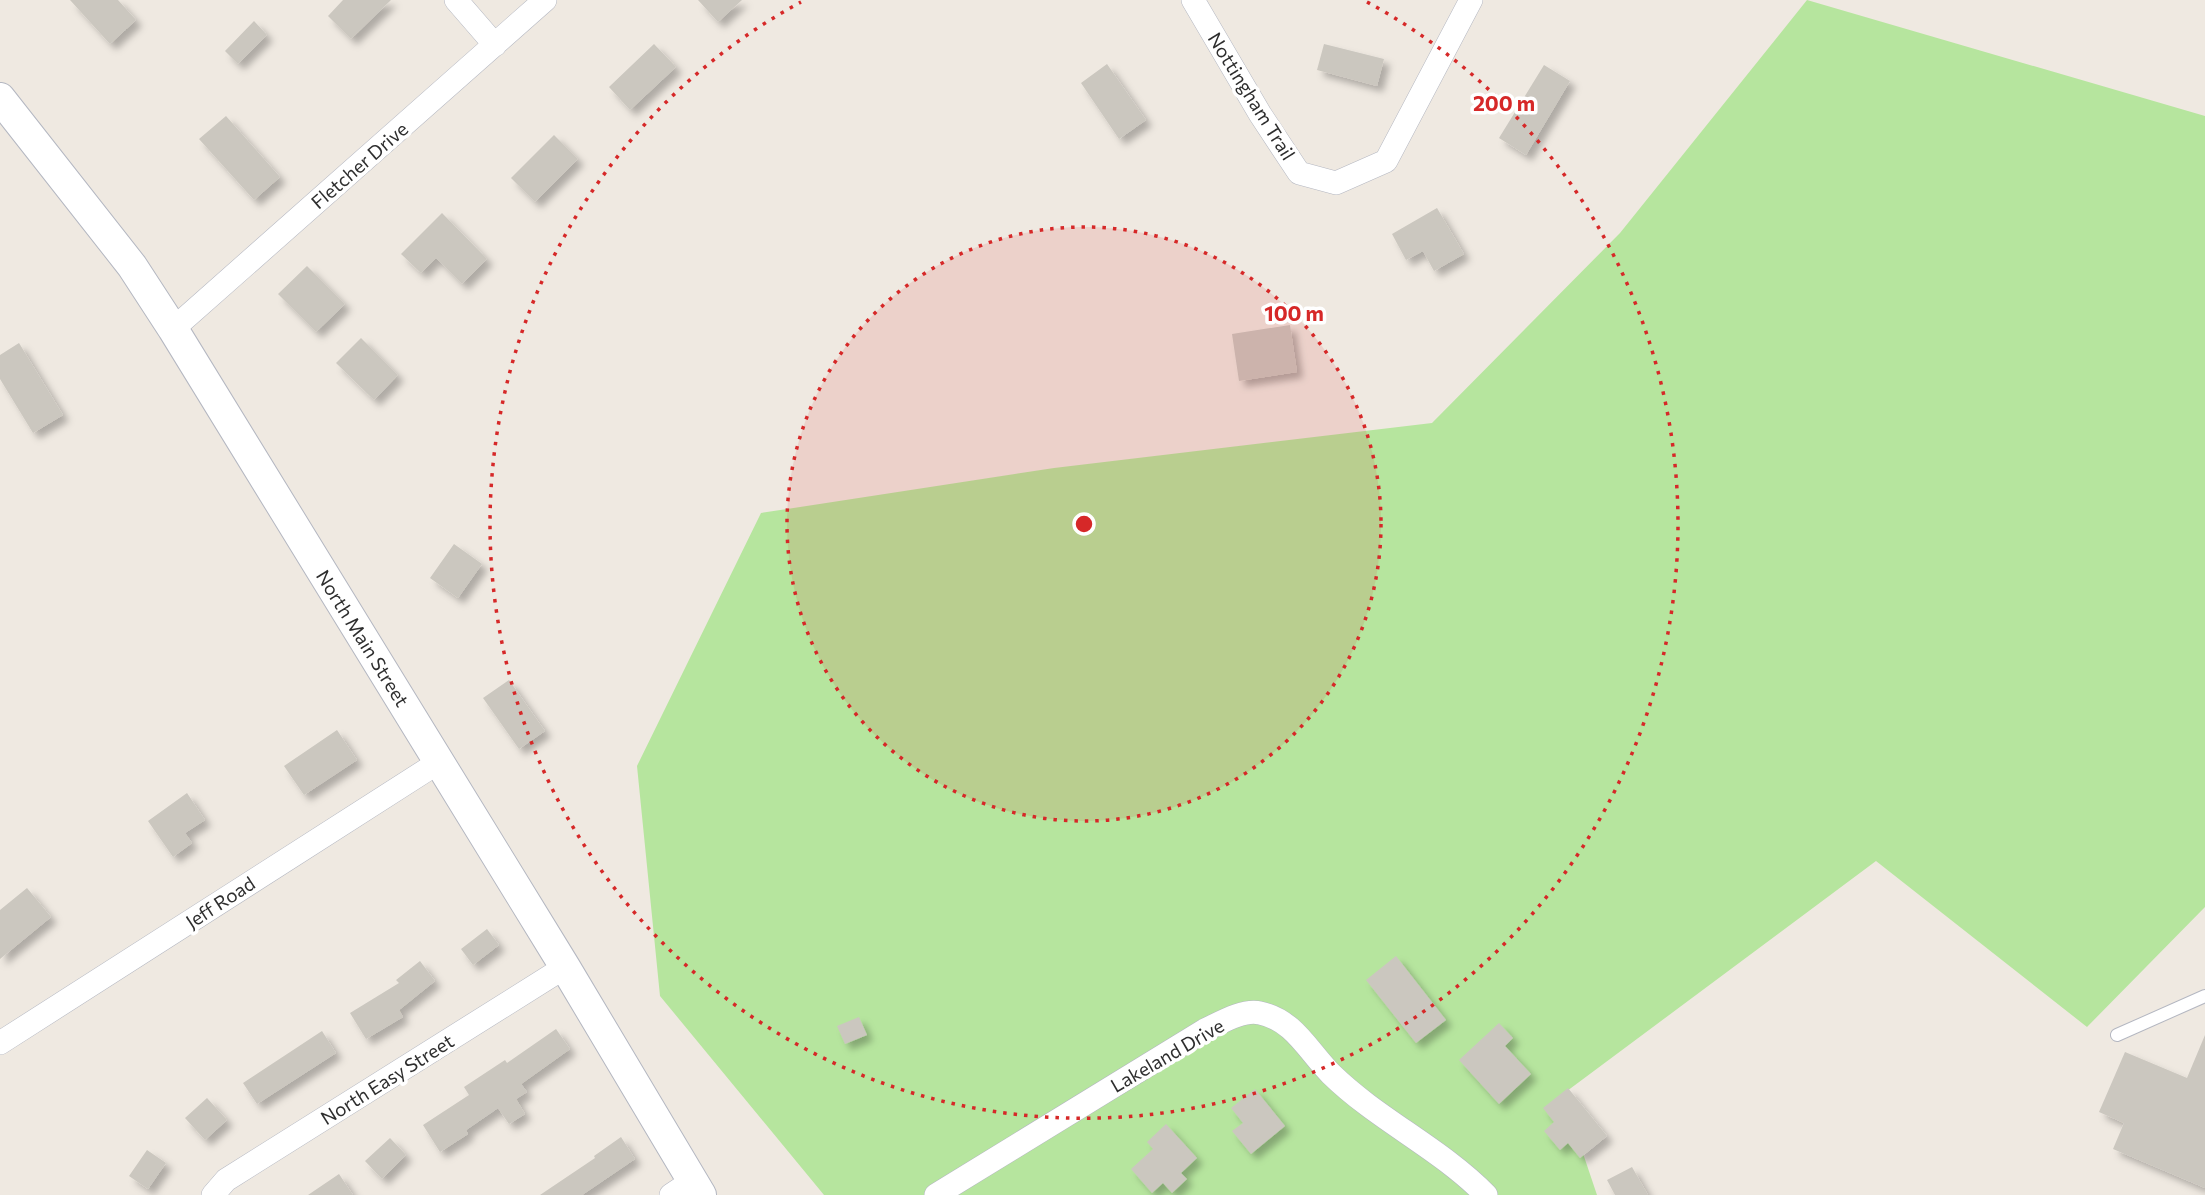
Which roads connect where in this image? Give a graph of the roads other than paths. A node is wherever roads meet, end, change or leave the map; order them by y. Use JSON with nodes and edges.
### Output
{"nodes":[{"id":1,"x":456,"y":0,"type":"edge"},
{"id":2,"x":545,"y":0,"type":"edge"},
{"id":3,"x":1193,"y":0,"type":"edge"},
{"id":4,"x":1471,"y":0,"type":"edge"},
{"id":5,"x":495,"y":45,"type":"junction"},
{"id":6,"x":0,"y":98,"type":"edge"},
{"id":7,"x":173,"y":329,"type":"junction"},
{"id":8,"x":439,"y":762,"type":"junction"},
{"id":9,"x":565,"y":967,"type":"junction"},
{"id":10,"x":2205,"y":996,"type":"edge"},
{"id":11,"x":2117,"y":1035,"type":"dead end"},
{"id":12,"x":0,"y":1043,"type":"edge"},
{"id":13,"x":688,"y":1190,"type":"edge"},
{"id":14,"x":213,"y":1195,"type":"edge"},
{"id":15,"x":936,"y":1195,"type":"edge"},
{"id":16,"x":1486,"y":1195,"type":"edge"}],
"edges":[{"from":1,"to":5,"type":"street"},
{"from":2,"to":5,"type":"street","name":"Fletcher Drive"},
{"from":3,"to":4,"type":"street","name":"Nottingham Trail"},
{"from":5,"to":7,"type":"street","name":"Fletcher Drive"},
{"from":6,"to":7,"type":"street","name":"North Main Street"},
{"from":7,"to":8,"type":"street","name":"North Main Street"},
{"from":8,"to":9,"type":"street","name":"North Main Street"},
{"from":8,"to":12,"type":"street","name":"Jeff Road"},
{"from":9,"to":13,"type":"street","name":"North Main Street"},
{"from":9,"to":14,"type":"street","name":"North Easy Street"},
{"from":10,"to":11,"type":"lane"},
{"from":15,"to":16,"type":"street","name":"Lakeland Drive"}]}
